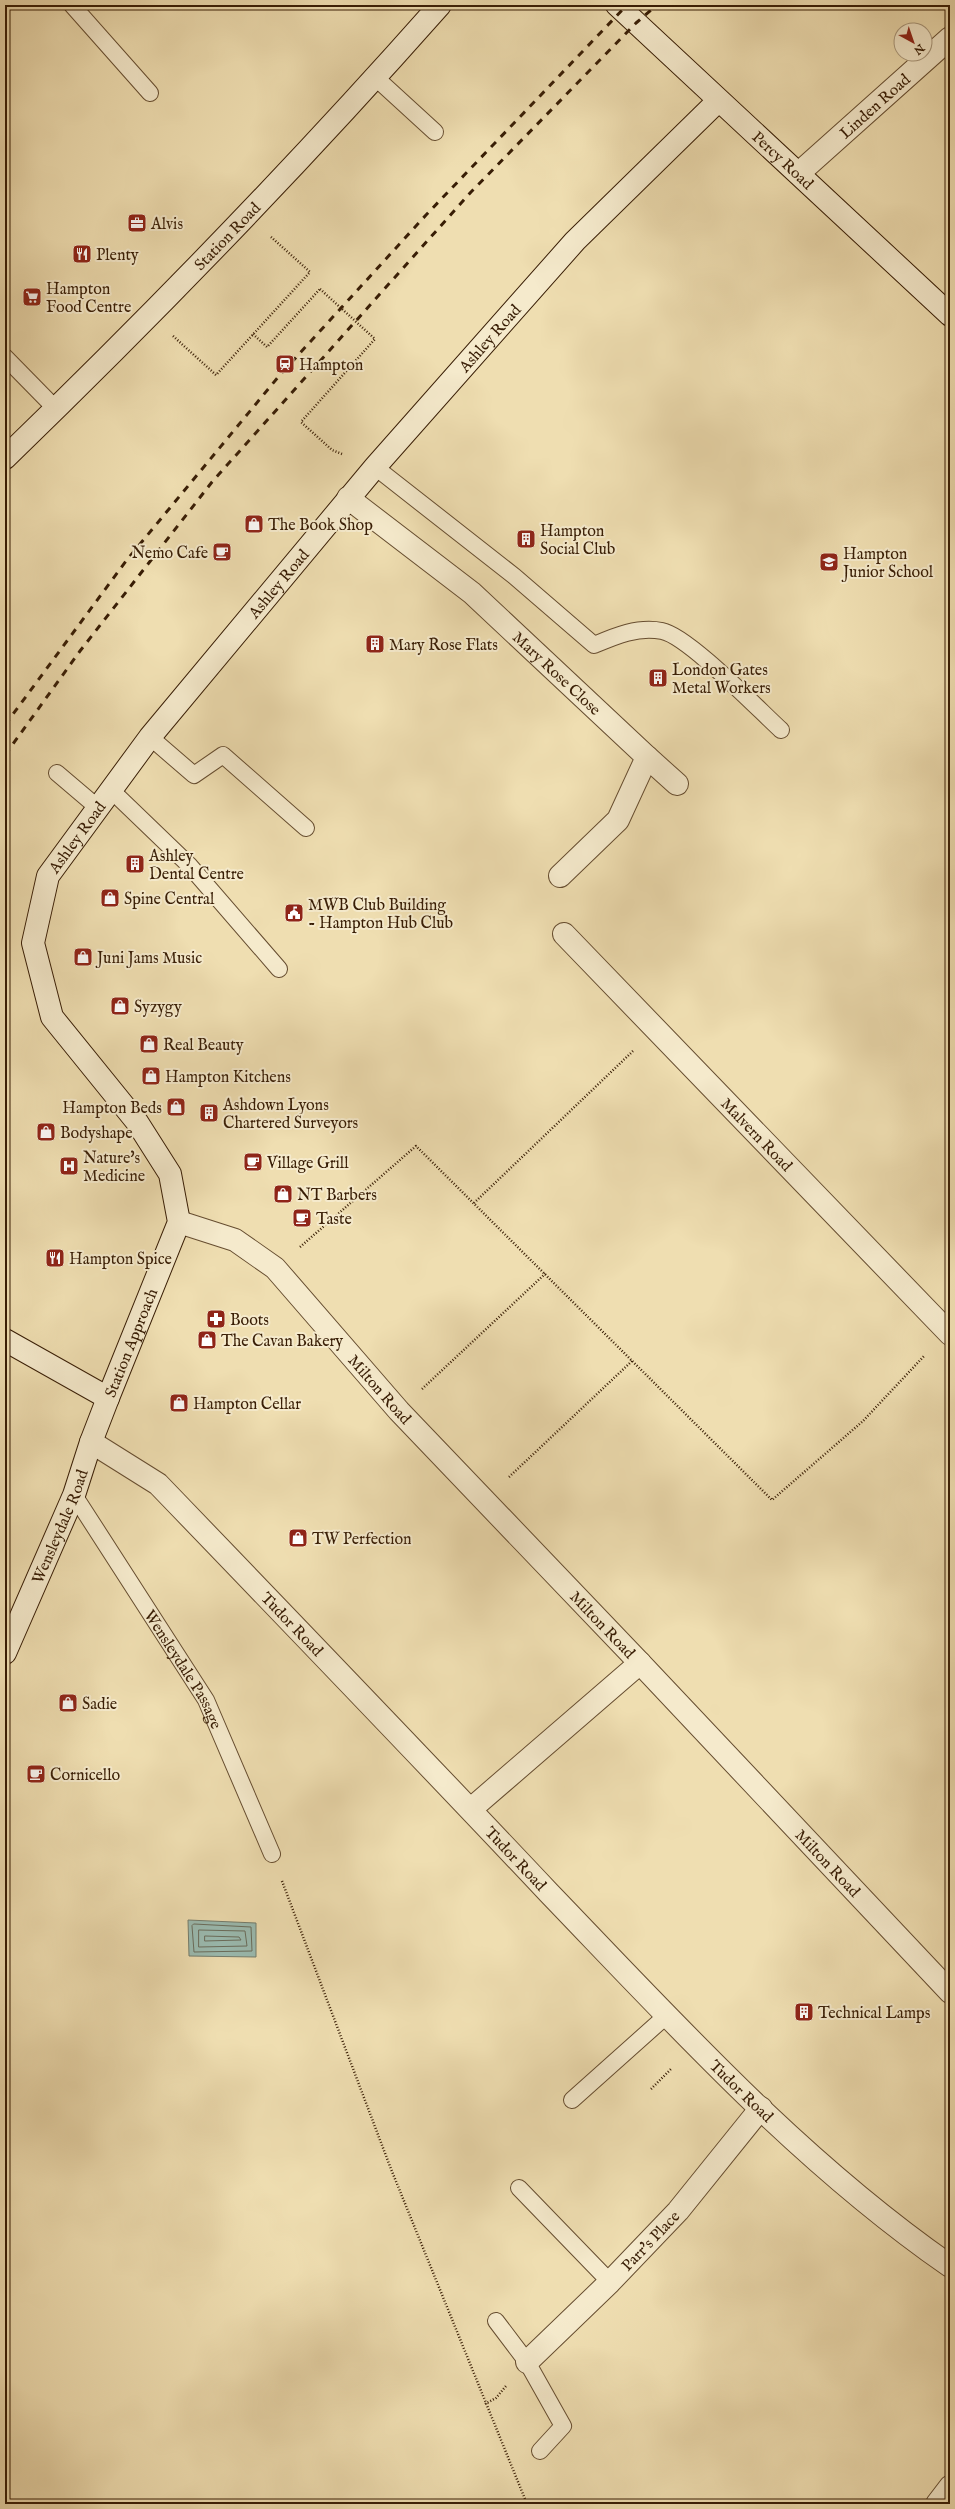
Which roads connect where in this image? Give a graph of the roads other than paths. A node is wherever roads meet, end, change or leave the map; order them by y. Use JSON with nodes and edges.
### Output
{"nodes":[{"id":1,"x":72,"y":5,"type":"edge"},
{"id":2,"x":440,"y":5,"type":"edge"},
{"id":3,"x":617,"y":5,"type":"edge"},
{"id":4,"x":950,"y":38,"type":"edge"},
{"id":5,"x":376,"y":78,"type":"junction"},
{"id":6,"x":150,"y":93,"type":"dead end"},
{"id":7,"x":718,"y":101,"type":"junction"},
{"id":8,"x":435,"y":132,"type":"dead end"},
{"id":9,"x":799,"y":174,"type":"junction"},
{"id":10,"x":950,"y":315,"type":"edge"},
{"id":11,"x":5,"y":357,"type":"edge"},
{"id":12,"x":56,"y":409,"type":"junction"},
{"id":13,"x":5,"y":458,"type":"edge"},
{"id":14,"x":375,"y":467,"type":"junction"},
{"id":15,"x":348,"y":498,"type":"junction"},
{"id":16,"x":781,"y":730,"type":"dead end"},
{"id":17,"x":150,"y":737,"type":"junction"},
{"id":18,"x":647,"y":757,"type":"junction"},
{"id":19,"x":57,"y":774,"type":"dead end"},
{"id":20,"x":677,"y":784,"type":"dead end"},
{"id":21,"x":110,"y":789,"type":"junction"},
{"id":22,"x":97,"y":807,"type":"junction"},
{"id":23,"x":306,"y":828,"type":"dead end"},
{"id":24,"x":560,"y":876,"type":"dead end"},
{"id":25,"x":564,"y":934,"type":"dead end"},
{"id":26,"x":279,"y":969,"type":"dead end"},
{"id":27,"x":179,"y":1222,"type":"junction"},
{"id":28,"x":948,"y":1332,"type":"edge"},
{"id":29,"x":5,"y":1340,"type":"edge"},
{"id":30,"x":108,"y":1398,"type":"junction"},
{"id":31,"x":91,"y":1442,"type":"junction"},
{"id":32,"x":74,"y":1495,"type":"junction"},
{"id":33,"x":5,"y":1653,"type":"edge"},
{"id":34,"x":640,"y":1663,"type":"junction"},
{"id":35,"x":470,"y":1810,"type":"junction"},
{"id":36,"x":272,"y":1854,"type":"road end"},
{"id":37,"x":950,"y":1992,"type":"edge"},
{"id":38,"x":666,"y":2016,"type":"junction"},
{"id":39,"x":572,"y":2100,"type":"dead end"},
{"id":40,"x":761,"y":2108,"type":"junction"},
{"id":41,"x":518,"y":2188,"type":"dead end"},
{"id":42,"x":950,"y":2266,"type":"edge"},
{"id":43,"x":610,"y":2282,"type":"junction"},
{"id":44,"x":496,"y":2321,"type":"dead end"},
{"id":45,"x":527,"y":2362,"type":"junction"},
{"id":46,"x":540,"y":2451,"type":"dead end"},
{"id":47,"x":950,"y":2487,"type":"edge"},
{"id":48,"x":937,"y":2504,"type":"edge"}],
"edges":[{"from":1,"to":6,"type":"lane"},
{"from":2,"to":5,"type":"street","name":"Station Road"},
{"from":3,"to":7,"type":"street","name":"Percy Road"},
{"from":4,"to":9,"type":"street","name":"Linden Road"},
{"from":5,"to":8,"type":"lane"},
{"from":5,"to":12,"type":"street","name":"Station Road"},
{"from":7,"to":9,"type":"street","name":"Percy Road"},
{"from":7,"to":14,"type":"street","name":"Ashley Road"},
{"from":9,"to":10,"type":"street","name":"Percy Road"},
{"from":11,"to":12,"type":"lane"},
{"from":12,"to":13,"type":"street","name":"Station Road"},
{"from":14,"to":15,"type":"street","name":"Ashley Road"},
{"from":14,"to":16,"type":"lane"},
{"from":15,"to":17,"type":"street","name":"Ashley Road"},
{"from":15,"to":18,"type":"street","name":"Mary Rose Close"},
{"from":17,"to":21,"type":"street","name":"Ashley Road"},
{"from":17,"to":23,"type":"lane"},
{"from":18,"to":20,"type":"street","name":"Mary Rose Close"},
{"from":18,"to":24,"type":"street"},
{"from":19,"to":22,"type":"lane"},
{"from":21,"to":22,"type":"street","name":"Ashley Road"},
{"from":21,"to":26,"type":"lane"},
{"from":22,"to":27,"type":"street","name":"Ashley Road"},
{"from":25,"to":28,"type":"street","name":"Malvern Road"},
{"from":27,"to":30,"type":"street","name":"Station Approach"},
{"from":27,"to":34,"type":"street","name":"Milton Road"},
{"from":29,"to":30,"type":"street","name":"Station Approach"},
{"from":30,"to":31,"type":"street","name":"Wensleydale Road"},
{"from":31,"to":32,"type":"street","name":"Wensleydale Road"},
{"from":31,"to":35,"type":"street","name":"Tudor Road"},
{"from":32,"to":33,"type":"street","name":"Wensleydale Road"},
{"from":32,"to":36,"type":"lane","name":"Wensleydale Passage"},
{"from":34,"to":35,"type":"street","name":"Milton Road"},
{"from":34,"to":37,"type":"street","name":"Milton Road"},
{"from":35,"to":38,"type":"street","name":"Tudor Road"},
{"from":38,"to":39,"type":"lane"},
{"from":38,"to":40,"type":"street","name":"Tudor Road"},
{"from":40,"to":42,"type":"street","name":"Tudor Road"},
{"from":40,"to":43,"type":"street","name":"Parr's Place"},
{"from":41,"to":43,"type":"lane"},
{"from":43,"to":45,"type":"street","name":"Parr's Place"},
{"from":44,"to":45,"type":"lane"},
{"from":45,"to":46,"type":"lane"},
{"from":47,"to":48,"type":"street"}]}
